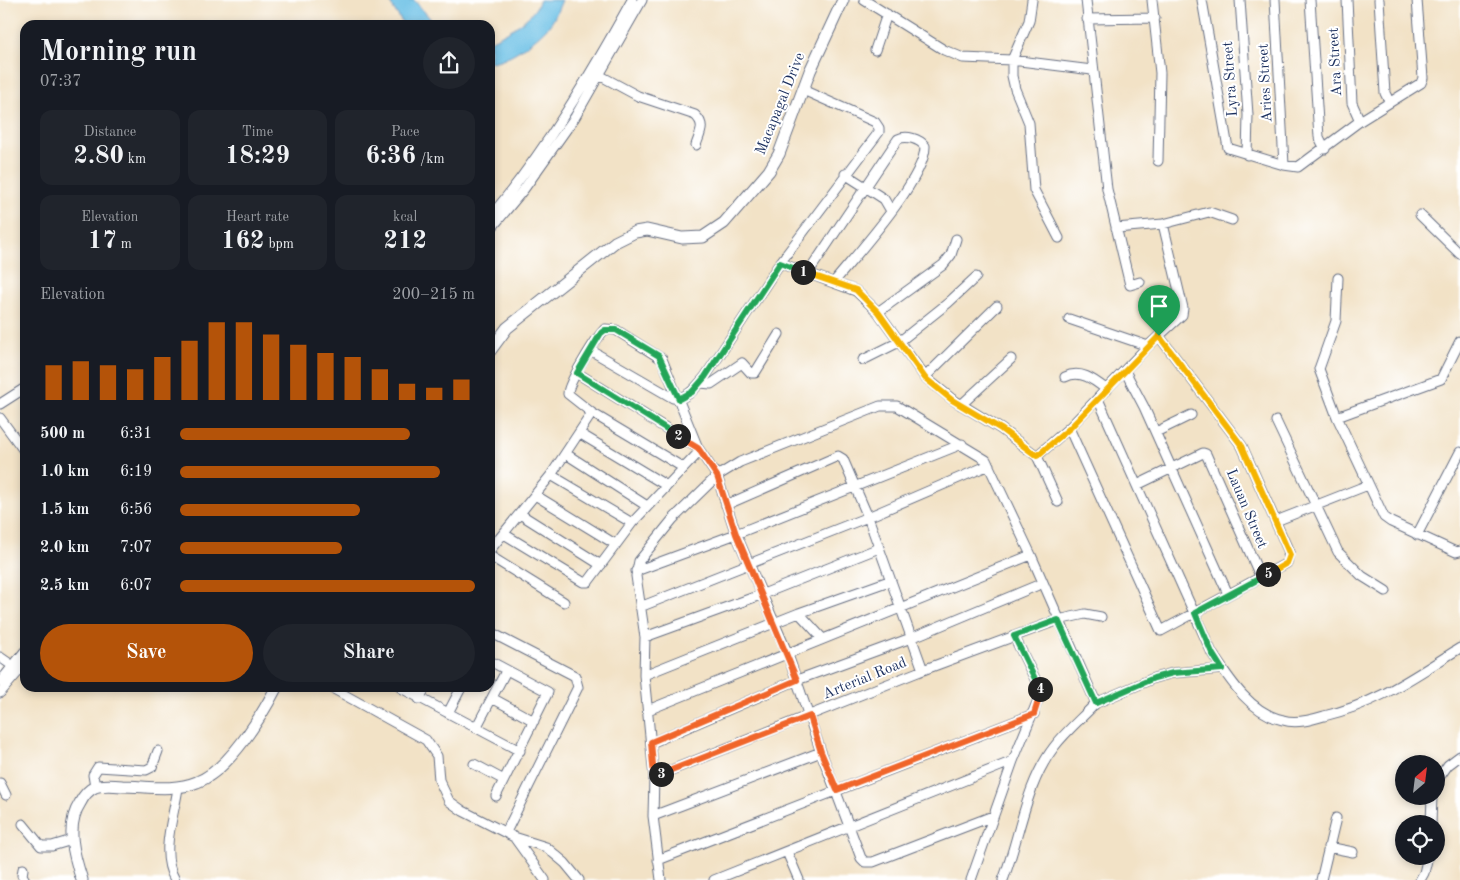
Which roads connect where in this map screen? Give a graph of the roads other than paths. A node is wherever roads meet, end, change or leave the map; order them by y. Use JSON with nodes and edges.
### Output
{"nodes":[{"id":1,"x":632,"y":0,"type":"edge"},
{"id":2,"x":642,"y":0,"type":"edge"},
{"id":3,"x":842,"y":0,"type":"edge"},
{"id":4,"x":864,"y":0,"type":"edge"},
{"id":5,"x":1032,"y":0,"type":"edge"},
{"id":6,"x":1086,"y":0,"type":"edge"},
{"id":7,"x":1152,"y":0,"type":"edge"},
{"id":8,"x":1202,"y":0,"type":"edge"},
{"id":9,"x":1240,"y":0,"type":"edge"},
{"id":10,"x":1274,"y":0,"type":"edge"},
{"id":11,"x":1310,"y":0,"type":"edge"},
{"id":12,"x":1347,"y":0,"type":"edge"},
{"id":13,"x":1380,"y":0,"type":"edge"},
{"id":14,"x":1417,"y":0,"type":"edge"},
{"id":15,"x":887,"y":14,"type":"junction"},
{"id":16,"x":1155,"y":18,"type":"junction"},
{"id":17,"x":1087,"y":19,"type":"junction"},
{"id":18,"x":875,"y":50,"type":"dead end"},
{"id":19,"x":1012,"y":60,"type":"junction"},
{"id":20,"x":1092,"y":70,"type":"junction"},
{"id":21,"x":599,"y":76,"type":"junction"},
{"id":22,"x":803,"y":90,"type":"junction"},
{"id":23,"x":1389,"y":101,"type":"junction"},
{"id":24,"x":1360,"y":121,"type":"junction"},
{"id":25,"x":696,"y":145,"type":"dead end"},
{"id":26,"x":1325,"y":148,"type":"junction"},
{"id":27,"x":1247,"y":156,"type":"junction"},
{"id":28,"x":1158,"y":161,"type":"dead end"},
{"id":29,"x":1284,"y":165,"type":"junction"},
{"id":30,"x":845,"y":174,"type":"junction"},
{"id":31,"x":867,"y":187,"type":"junction"},
{"id":32,"x":495,"y":207,"type":"edge"},
{"id":33,"x":891,"y":211,"type":"junction"},
{"id":34,"x":1420,"y":215,"type":"dead end"},
{"id":35,"x":1232,"y":220,"type":"dead end"},
{"id":36,"x":495,"y":224,"type":"edge"},
{"id":37,"x":1162,"y":224,"type":"junction"},
{"id":38,"x":1116,"y":228,"type":"junction"},
{"id":39,"x":1059,"y":238,"type":"dead end"},
{"id":40,"x":956,"y":239,"type":"dead end"},
{"id":41,"x":1460,"y":254,"type":"edge"},
{"id":42,"x":780,"y":263,"type":"junction"},
{"id":43,"x":808,"y":273,"type":"junction"},
{"id":44,"x":976,"y":277,"type":"dead end"},
{"id":45,"x":1338,"y":278,"type":"dead end"},
{"id":46,"x":834,"y":282,"type":"junction"},
{"id":47,"x":1140,"y":282,"type":"dead end"},
{"id":48,"x":997,"y":306,"type":"dead end"},
{"id":49,"x":878,"y":312,"type":"junction"},
{"id":50,"x":1069,"y":319,"type":"dead end"},
{"id":51,"x":779,"y":334,"type":"dead end"},
{"id":52,"x":1159,"y":336,"type":"junction"},
{"id":53,"x":1460,"y":341,"type":"edge"},
{"id":54,"x":900,"y":342,"type":"junction"},
{"id":55,"x":495,"y":344,"type":"edge"},
{"id":56,"x":1148,"y":346,"type":"junction"},
{"id":57,"x":590,"y":350,"type":"junction"},
{"id":58,"x":1011,"y":359,"type":"dead end"},
{"id":59,"x":863,"y":360,"type":"dead end"},
{"id":60,"x":1125,"y":371,"type":"junction"},
{"id":61,"x":577,"y":373,"type":"junction"},
{"id":62,"x":1065,"y":377,"type":"dead end"},
{"id":63,"x":925,"y":378,"type":"junction"},
{"id":64,"x":700,"y":383,"type":"junction"},
{"id":65,"x":1107,"y":390,"type":"junction"},
{"id":66,"x":20,"y":391,"type":"edge"},
{"id":67,"x":679,"y":399,"type":"junction"},
{"id":68,"x":1098,"y":399,"type":"junction"},
{"id":69,"x":0,"y":404,"type":"edge"},
{"id":70,"x":961,"y":405,"type":"junction"},
{"id":71,"x":592,"y":413,"type":"junction"},
{"id":72,"x":1191,"y":415,"type":"dead end"},
{"id":73,"x":1337,"y":417,"type":"junction"},
{"id":74,"x":0,"y":418,"type":"edge"},
{"id":75,"x":1276,"y":421,"type":"dead end"},
{"id":76,"x":1070,"y":428,"type":"junction"},
{"id":77,"x":1156,"y":432,"type":"junction"},
{"id":78,"x":579,"y":433,"type":"junction"},
{"id":79,"x":962,"y":444,"type":"junction"},
{"id":80,"x":20,"y":445,"type":"edge"},
{"id":81,"x":699,"y":450,"type":"junction"},
{"id":82,"x":1460,"y":452,"type":"edge"},
{"id":83,"x":566,"y":454,"type":"junction"},
{"id":84,"x":1037,"y":456,"type":"junction"},
{"id":85,"x":989,"y":465,"type":"junction"},
{"id":86,"x":1172,"y":467,"type":"junction"},
{"id":87,"x":684,"y":468,"type":"junction"},
{"id":88,"x":551,"y":475,"type":"junction"},
{"id":89,"x":717,"y":476,"type":"junction"},
{"id":90,"x":1368,"y":484,"type":"junction"},
{"id":91,"x":1137,"y":485,"type":"junction"},
{"id":92,"x":667,"y":486,"type":"junction"},
{"id":93,"x":855,"y":486,"type":"junction"},
{"id":94,"x":536,"y":495,"type":"junction"},
{"id":95,"x":1058,"y":502,"type":"dead end"},
{"id":96,"x":726,"y":504,"type":"junction"},
{"id":97,"x":1313,"y":505,"type":"junction"},
{"id":98,"x":647,"y":506,"type":"junction"},
{"id":99,"x":520,"y":514,"type":"junction"},
{"id":100,"x":868,"y":516,"type":"junction"},
{"id":101,"x":1276,"y":521,"type":"junction"},
{"id":102,"x":632,"y":523,"type":"junction"},
{"id":103,"x":504,"y":534,"type":"junction"},
{"id":104,"x":736,"y":534,"type":"junction"},
{"id":105,"x":1417,"y":535,"type":"junction"},
{"id":106,"x":495,"y":544,"type":"edge"},
{"id":107,"x":615,"y":544,"type":"junction"},
{"id":108,"x":879,"y":548,"type":"junction"},
{"id":109,"x":1460,"y":551,"type":"edge"},
{"id":110,"x":1031,"y":554,"type":"junction"},
{"id":111,"x":495,"y":559,"type":"edge"},
{"id":112,"x":749,"y":564,"type":"junction"},
{"id":113,"x":601,"y":565,"type":"junction"},
{"id":114,"x":636,"y":572,"type":"junction"},
{"id":115,"x":1261,"y":578,"type":"junction"},
{"id":116,"x":889,"y":581,"type":"junction"},
{"id":117,"x":1043,"y":582,"type":"junction"},
{"id":118,"x":1386,"y":591,"type":"dead end"},
{"id":119,"x":763,"y":594,"type":"junction"},
{"id":120,"x":1228,"y":594,"type":"junction"},
{"id":121,"x":564,"y":602,"type":"dead end"},
{"id":122,"x":640,"y":607,"type":"junction"},
{"id":123,"x":900,"y":607,"type":"junction"},
{"id":124,"x":799,"y":613,"type":"junction"},
{"id":125,"x":1195,"y":613,"type":"junction"},
{"id":126,"x":1101,"y":617,"type":"dead end"},
{"id":127,"x":1058,"y":620,"type":"junction"},
{"id":128,"x":775,"y":623,"type":"junction"},
{"id":129,"x":495,"y":635,"type":"edge"},
{"id":130,"x":1014,"y":636,"type":"junction"},
{"id":131,"x":645,"y":637,"type":"junction"},
{"id":132,"x":822,"y":638,"type":"junction"},
{"id":133,"x":911,"y":638,"type":"junction"},
{"id":134,"x":1460,"y":648,"type":"edge"},
{"id":135,"x":787,"y":652,"type":"junction"},
{"id":136,"x":0,"y":656,"type":"edge"},
{"id":137,"x":20,"y":657,"type":"edge"},
{"id":138,"x":495,"y":664,"type":"edge"},
{"id":139,"x":13,"y":666,"type":"junction"},
{"id":140,"x":1222,"y":669,"type":"junction"},
{"id":141,"x":20,"y":670,"type":"edge"},
{"id":142,"x":506,"y":670,"type":"junction"},
{"id":143,"x":923,"y":670,"type":"junction"},
{"id":144,"x":644,"y":676,"type":"junction"},
{"id":145,"x":797,"y":680,"type":"junction"},
{"id":146,"x":0,"y":682,"type":"edge"},
{"id":147,"x":0,"y":692,"type":"edge"},
{"id":148,"x":273,"y":692,"type":"edge"},
{"id":149,"x":349,"y":692,"type":"edge"},
{"id":150,"x":408,"y":692,"type":"edge"},
{"id":151,"x":423,"y":692,"type":"edge"},
{"id":152,"x":460,"y":692,"type":"edge"},
{"id":153,"x":419,"y":698,"type":"junction"},
{"id":154,"x":492,"y":698,"type":"junction"},
{"id":155,"x":1096,"y":703,"type":"junction"},
{"id":156,"x":648,"y":710,"type":"junction"},
{"id":157,"x":448,"y":713,"type":"junction"},
{"id":158,"x":1034,"y":714,"type":"junction"},
{"id":159,"x":810,"y":716,"type":"junction"},
{"id":160,"x":534,"y":721,"type":"junction"},
{"id":161,"x":476,"y":728,"type":"junction"},
{"id":162,"x":651,"y":742,"type":"junction"},
{"id":163,"x":158,"y":751,"type":"dead end"},
{"id":164,"x":520,"y":751,"type":"junction"},
{"id":165,"x":821,"y":752,"type":"junction"},
{"id":166,"x":1460,"y":756,"type":"edge"},
{"id":167,"x":1013,"y":762,"type":"junction"},
{"id":168,"x":474,"y":764,"type":"dead end"},
{"id":169,"x":1445,"y":769,"type":"edge"},
{"id":170,"x":654,"y":777,"type":"junction"},
{"id":171,"x":504,"y":780,"type":"junction"},
{"id":172,"x":0,"y":783,"type":"edge"},
{"id":173,"x":95,"y":787,"type":"junction"},
{"id":174,"x":178,"y":788,"type":"junction"},
{"id":175,"x":837,"y":790,"type":"junction"},
{"id":176,"x":6,"y":795,"type":"dead end"},
{"id":177,"x":496,"y":796,"type":"dead end"},
{"id":178,"x":653,"y":816,"type":"junction"},
{"id":179,"x":993,"y":816,"type":"junction"},
{"id":180,"x":1336,"y":818,"type":"dead end"},
{"id":181,"x":23,"y":824,"type":"dead end"},
{"id":182,"x":851,"y":827,"type":"junction"},
{"id":183,"x":506,"y":832,"type":"junction"},
{"id":184,"x":514,"y":837,"type":"junction"},
{"id":185,"x":72,"y":840,"type":"junction"},
{"id":186,"x":1328,"y":848,"type":"junction"},
{"id":187,"x":787,"y":852,"type":"junction"},
{"id":188,"x":1353,"y":852,"type":"dead end"},
{"id":189,"x":658,"y":860,"type":"junction"},
{"id":190,"x":1426,"y":865,"type":"edge"},
{"id":191,"x":23,"y":869,"type":"dead end"},
{"id":192,"x":26,"y":880,"type":"edge"},
{"id":193,"x":82,"y":880,"type":"edge"},
{"id":194,"x":175,"y":880,"type":"edge"},
{"id":195,"x":544,"y":880,"type":"edge"},
{"id":196,"x":579,"y":880,"type":"edge"},
{"id":197,"x":661,"y":880,"type":"edge"},
{"id":198,"x":714,"y":880,"type":"edge"},
{"id":199,"x":800,"y":880,"type":"edge"},
{"id":200,"x":971,"y":880,"type":"edge"},
{"id":201,"x":1003,"y":880,"type":"edge"},
{"id":202,"x":1321,"y":880,"type":"edge"},
{"id":203,"x":1420,"y":880,"type":"edge"}],
"edges":[{"from":1,"to":32,"type":"street"},
{"from":2,"to":21,"type":"street"},
{"from":3,"to":22,"type":"main road","name":"Macapagal Drive"},
{"from":4,"to":15,"type":"street"},
{"from":5,"to":19,"type":"street"},
{"from":6,"to":17,"type":"street"},
{"from":7,"to":16,"type":"street"},
{"from":8,"to":27,"type":"street"},
{"from":9,"to":27,"type":"street","name":"Lyra Street"},
{"from":10,"to":29,"type":"street","name":"Aries Street"},
{"from":11,"to":26,"type":"street"},
{"from":12,"to":24,"type":"street","name":"Ara Street"},
{"from":13,"to":23,"type":"street"},
{"from":14,"to":23,"type":"street"},
{"from":15,"to":18,"type":"street"},
{"from":15,"to":19,"type":"street"},
{"from":16,"to":17,"type":"street"},
{"from":16,"to":28,"type":"street"},
{"from":17,"to":20,"type":"street"},
{"from":19,"to":20,"type":"street"},
{"from":19,"to":39,"type":"street"},
{"from":20,"to":38,"type":"street"},
{"from":21,"to":25,"type":"street"},
{"from":21,"to":36,"type":"street"},
{"from":22,"to":30,"type":"street"},
{"from":22,"to":55,"type":"main road","name":"Macapagal Drive"},
{"from":23,"to":24,"type":"street"},
{"from":24,"to":26,"type":"street"},
{"from":26,"to":29,"type":"street"},
{"from":27,"to":29,"type":"street"},
{"from":30,"to":31,"type":"street"},
{"from":30,"to":42,"type":"street"},
{"from":31,"to":33,"type":"street"},
{"from":31,"to":33,"type":"street"},
{"from":31,"to":43,"type":"street"},
{"from":33,"to":46,"type":"street"},
{"from":34,"to":41,"type":"street"},
{"from":35,"to":37,"type":"street"},
{"from":37,"to":38,"type":"street"},
{"from":37,"to":52,"type":"street"},
{"from":38,"to":47,"type":"street"},
{"from":40,"to":49,"type":"street"},
{"from":42,"to":43,"type":"street"},
{"from":42,"to":64,"type":"street"},
{"from":43,"to":46,"type":"street"},
{"from":44,"to":54,"type":"street"},
{"from":45,"to":73,"type":"street"},
{"from":46,"to":49,"type":"street"},
{"from":48,"to":63,"type":"street"},
{"from":49,"to":54,"type":"street"},
{"from":50,"to":56,"type":"street"},
{"from":51,"to":64,"type":"street"},
{"from":52,"to":56,"type":"street"},
{"from":52,"to":101,"type":"street"},
{"from":53,"to":73,"type":"street"},
{"from":54,"to":59,"type":"street"},
{"from":54,"to":63,"type":"street"},
{"from":56,"to":60,"type":"street"},
{"from":57,"to":61,"type":"street"},
{"from":57,"to":67,"type":"street"},
{"from":57,"to":67,"type":"street"},
{"from":58,"to":70,"type":"street"},
{"from":60,"to":65,"type":"street"},
{"from":60,"to":77,"type":"street"},
{"from":61,"to":71,"type":"street"},
{"from":61,"to":81,"type":"street"},
{"from":62,"to":65,"type":"street"},
{"from":63,"to":70,"type":"street"},
{"from":64,"to":67,"type":"street"},
{"from":65,"to":68,"type":"street"},
{"from":66,"to":69,"type":"street"},
{"from":67,"to":81,"type":"street"},
{"from":68,"to":76,"type":"street"},
{"from":68,"to":91,"type":"street"},
{"from":70,"to":84,"type":"street"},
{"from":71,"to":78,"type":"street"},
{"from":71,"to":87,"type":"street"},
{"from":72,"to":77,"type":"street"},
{"from":73,"to":90,"type":"street"},
{"from":74,"to":80,"type":"street"},
{"from":75,"to":97,"type":"street"},
{"from":76,"to":84,"type":"street"},
{"from":76,"to":125,"type":"street"},
{"from":77,"to":86,"type":"street"},
{"from":78,"to":83,"type":"street"},
{"from":78,"to":92,"type":"street"},
{"from":79,"to":85,"type":"street"},
{"from":79,"to":89,"type":"street"},
{"from":79,"to":93,"type":"street"},
{"from":81,"to":87,"type":"street"},
{"from":81,"to":89,"type":"street"},
{"from":82,"to":105,"type":"street"},
{"from":83,"to":88,"type":"street"},
{"from":83,"to":98,"type":"street"},
{"from":84,"to":95,"type":"street"},
{"from":85,"to":100,"type":"street"},
{"from":85,"to":110,"type":"street"},
{"from":86,"to":91,"type":"street"},
{"from":86,"to":115,"type":"street","name":"Lauan Street"},
{"from":86,"to":120,"type":"street"},
{"from":87,"to":92,"type":"street"},
{"from":88,"to":94,"type":"street"},
{"from":88,"to":102,"type":"street"},
{"from":89,"to":96,"type":"street"},
{"from":89,"to":114,"type":"street"},
{"from":90,"to":97,"type":"street"},
{"from":90,"to":105,"type":"street"},
{"from":91,"to":125,"type":"street"},
{"from":92,"to":98,"type":"street"},
{"from":93,"to":96,"type":"street"},
{"from":93,"to":100,"type":"street"},
{"from":93,"to":104,"type":"street"},
{"from":94,"to":99,"type":"street"},
{"from":94,"to":107,"type":"street"},
{"from":96,"to":104,"type":"street"},
{"from":97,"to":101,"type":"street"},
{"from":97,"to":118,"type":"street"},
{"from":98,"to":102,"type":"street"},
{"from":99,"to":103,"type":"street"},
{"from":99,"to":113,"type":"street"},
{"from":100,"to":108,"type":"street"},
{"from":100,"to":112,"type":"street"},
{"from":101,"to":115,"type":"street"},
{"from":102,"to":107,"type":"street"},
{"from":103,"to":106,"type":"street"},
{"from":103,"to":113,"type":"street"},
{"from":104,"to":112,"type":"street"},
{"from":104,"to":114,"type":"street"},
{"from":105,"to":109,"type":"street"},
{"from":107,"to":113,"type":"street"},
{"from":108,"to":116,"type":"street"},
{"from":108,"to":119,"type":"street"},
{"from":110,"to":117,"type":"street"},
{"from":110,"to":123,"type":"street"},
{"from":111,"to":121,"type":"street"},
{"from":112,"to":119,"type":"street"},
{"from":112,"to":122,"type":"street"},
{"from":114,"to":122,"type":"street"},
{"from":115,"to":120,"type":"street"},
{"from":116,"to":123,"type":"street"},
{"from":116,"to":124,"type":"street"},
{"from":117,"to":127,"type":"street"},
{"from":117,"to":133,"type":"street"},
{"from":119,"to":128,"type":"street"},
{"from":119,"to":131,"type":"street"},
{"from":120,"to":125,"type":"street"},
{"from":122,"to":131,"type":"street"},
{"from":123,"to":132,"type":"street"},
{"from":123,"to":133,"type":"street"},
{"from":124,"to":128,"type":"street"},
{"from":124,"to":132,"type":"street"},
{"from":125,"to":140,"type":"street"},
{"from":126,"to":127,"type":"street","name":"Arterial Road"},
{"from":127,"to":130,"type":"street","name":"Arterial Road"},
{"from":127,"to":155,"type":"street"},
{"from":128,"to":135,"type":"street"},
{"from":128,"to":144,"type":"street"},
{"from":129,"to":183,"type":"street"},
{"from":130,"to":143,"type":"street","name":"Arterial Road"},
{"from":130,"to":158,"type":"street"},
{"from":131,"to":144,"type":"street"},
{"from":132,"to":135,"type":"street"},
{"from":133,"to":143,"type":"street"},
{"from":133,"to":145,"type":"street"},
{"from":134,"to":140,"type":"street"},
{"from":135,"to":145,"type":"street"},
{"from":135,"to":156,"type":"street"},
{"from":136,"to":139,"type":"street"},
{"from":137,"to":139,"type":"street"},
{"from":138,"to":142,"type":"street"},
{"from":139,"to":146,"type":"street"},
{"from":140,"to":155,"type":"street"},
{"from":141,"to":147,"type":"street"},
{"from":142,"to":154,"type":"street"},
{"from":142,"to":160,"type":"street"},
{"from":143,"to":159,"type":"street","name":"Arterial Road"},
{"from":144,"to":156,"type":"street"},
{"from":145,"to":159,"type":"street"},
{"from":145,"to":162,"type":"street"},
{"from":148,"to":174,"type":"main road"},
{"from":149,"to":183,"type":"street"},
{"from":150,"to":153,"type":"street"},
{"from":151,"to":153,"type":"street"},
{"from":152,"to":157,"type":"street"},
{"from":153,"to":157,"type":"street"},
{"from":154,"to":160,"type":"street"},
{"from":154,"to":161,"type":"street"},
{"from":155,"to":201,"type":"street"},
{"from":156,"to":162,"type":"street"},
{"from":157,"to":161,"type":"street"},
{"from":158,"to":167,"type":"street"},
{"from":158,"to":175,"type":"street"},
{"from":159,"to":165,"type":"street"},
{"from":159,"to":170,"type":"street","name":"Arterial Road"},
{"from":160,"to":164,"type":"street"},
{"from":161,"to":164,"type":"street"},
{"from":162,"to":170,"type":"street"},
{"from":163,"to":173,"type":"street"},
{"from":164,"to":171,"type":"street"},
{"from":165,"to":175,"type":"street"},
{"from":165,"to":178,"type":"street"},
{"from":166,"to":169,"type":"street"},
{"from":167,"to":179,"type":"street"},
{"from":167,"to":182,"type":"street"},
{"from":168,"to":171,"type":"street"},
{"from":170,"to":178,"type":"street"},
{"from":171,"to":177,"type":"street"},
{"from":172,"to":176,"type":"street"},
{"from":173,"to":174,"type":"main road"},
{"from":173,"to":185,"type":"main road"},
{"from":174,"to":194,"type":"street"},
{"from":175,"to":182,"type":"street"},
{"from":175,"to":189,"type":"street"},
{"from":178,"to":189,"type":"street"},
{"from":179,"to":182,"type":"street"},
{"from":179,"to":200,"type":"street"},
{"from":180,"to":186,"type":"street"},
{"from":181,"to":185,"type":"street"},
{"from":182,"to":187,"type":"street"},
{"from":183,"to":184,"type":"street"},
{"from":184,"to":195,"type":"street"},
{"from":184,"to":196,"type":"street"},
{"from":185,"to":193,"type":"main road"},
{"from":186,"to":188,"type":"street"},
{"from":186,"to":202,"type":"street"},
{"from":187,"to":198,"type":"street"},
{"from":187,"to":199,"type":"street"},
{"from":189,"to":197,"type":"street"},
{"from":190,"to":203,"type":"street"},
{"from":191,"to":192,"type":"street"}]}
